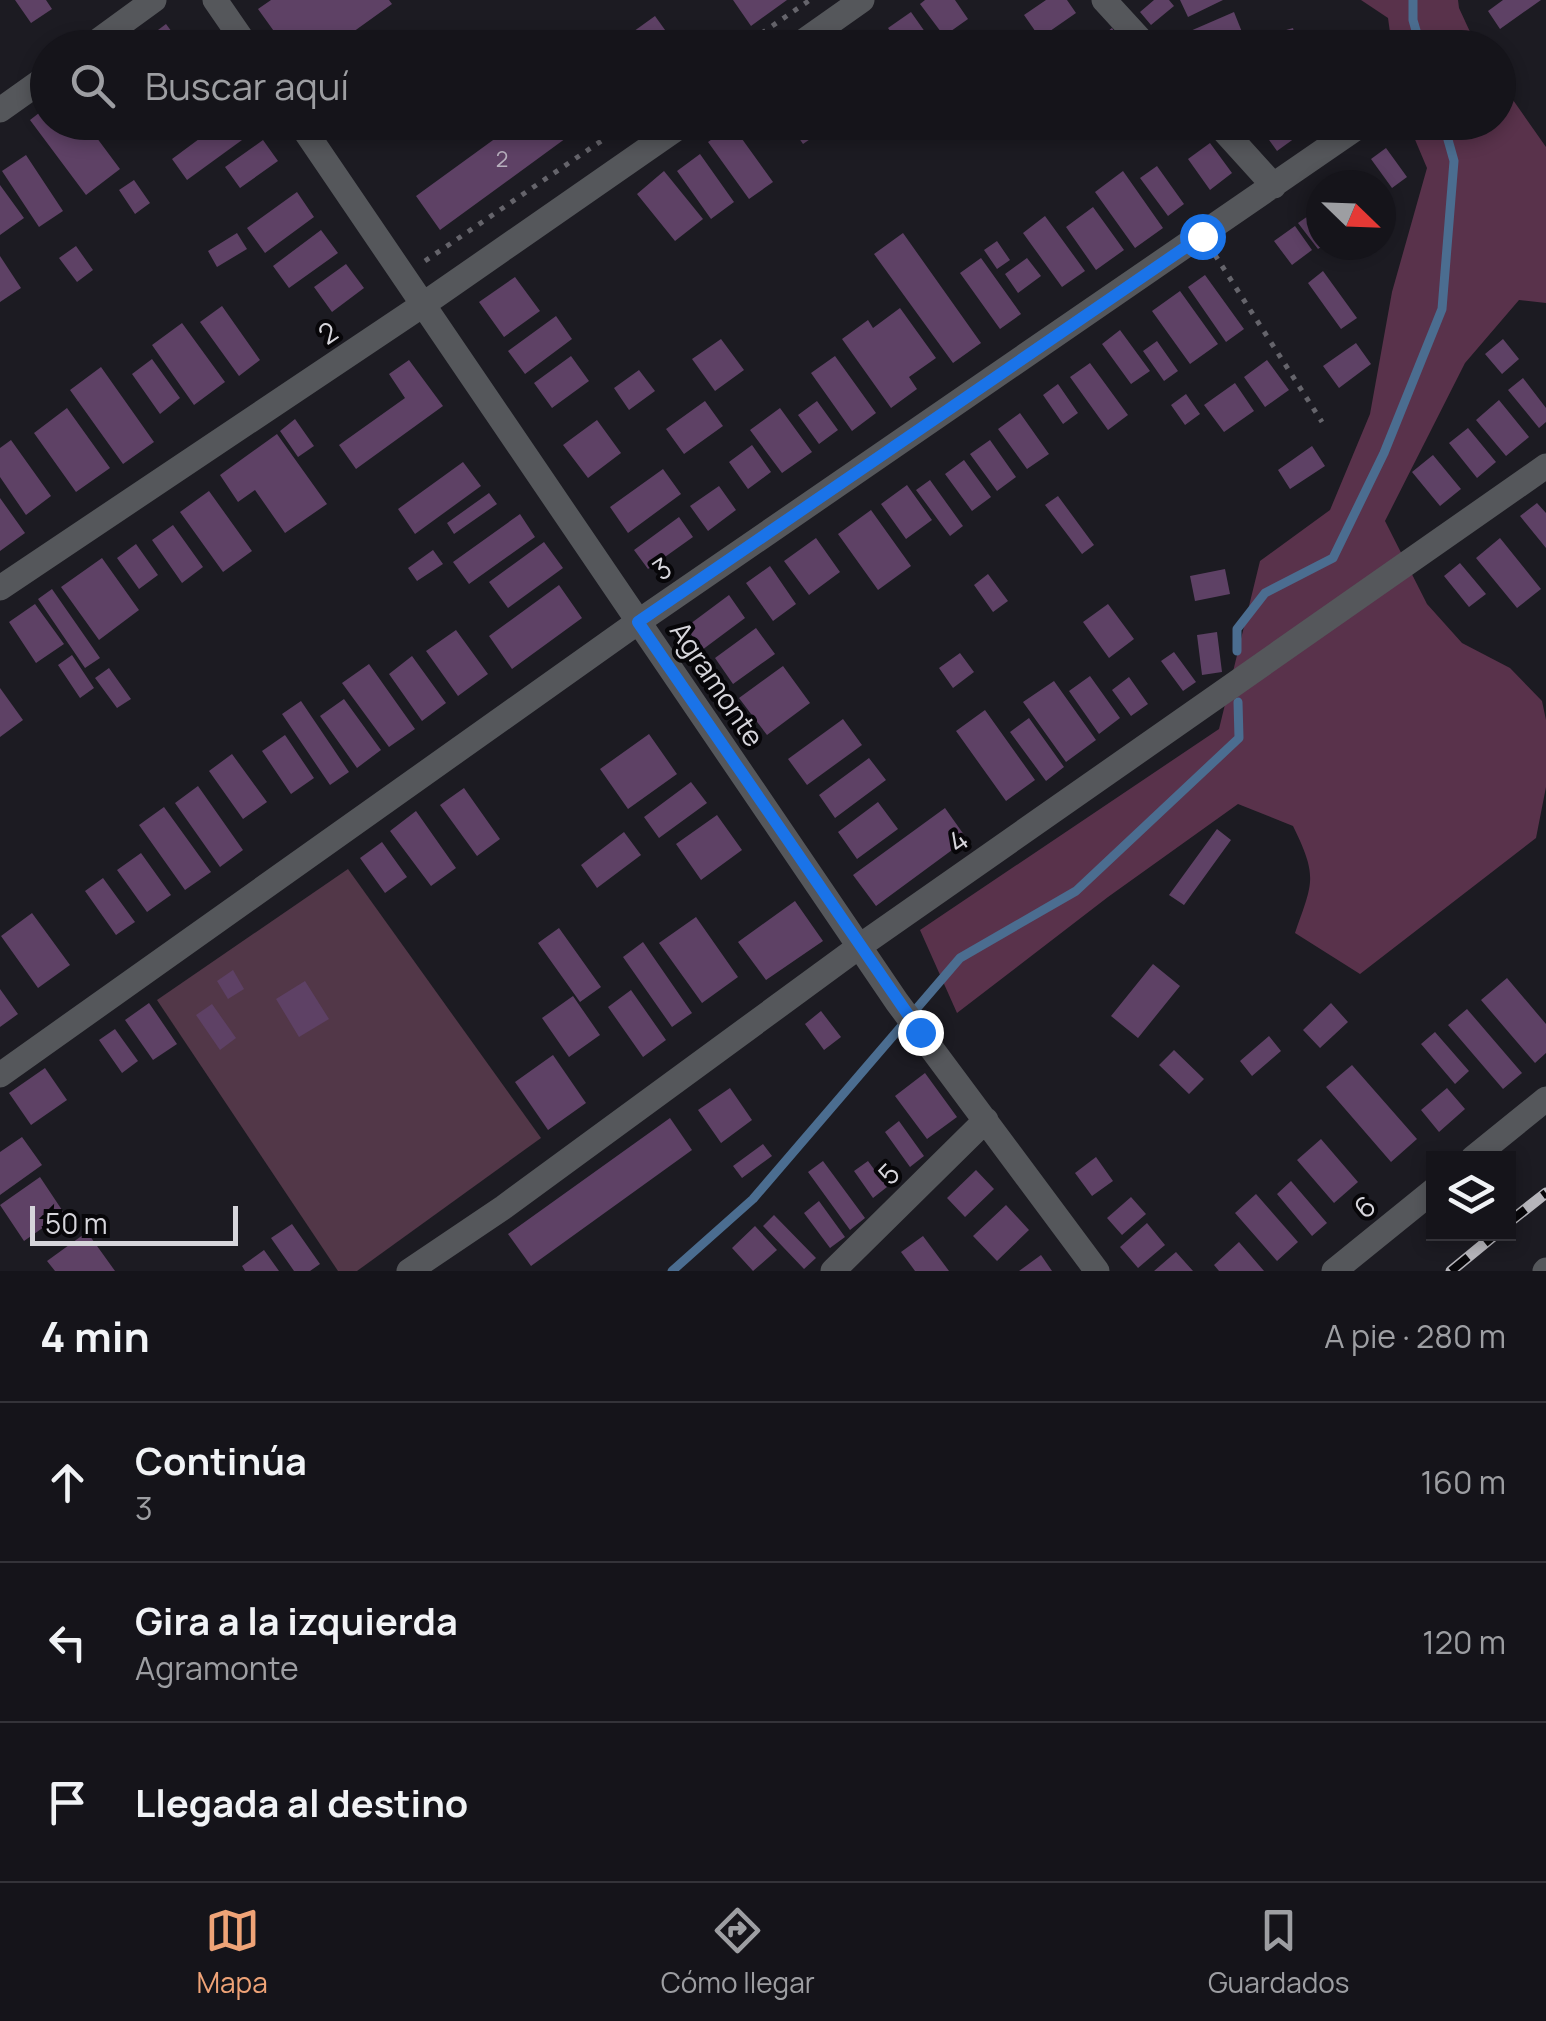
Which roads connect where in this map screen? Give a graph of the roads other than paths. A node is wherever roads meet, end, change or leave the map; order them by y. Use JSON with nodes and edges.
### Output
{"nodes":[{"id":1,"x":154,"y":0,"type":"edge"},
{"id":2,"x":215,"y":0,"type":"edge"},
{"id":3,"x":862,"y":0,"type":"edge"},
{"id":4,"x":1104,"y":0,"type":"edge"},
{"id":5,"x":113,"y":30,"type":"edge"},
{"id":6,"x":236,"y":30,"type":"edge"},
{"id":7,"x":820,"y":30,"type":"edge"},
{"id":8,"x":1132,"y":30,"type":"edge"},
{"id":9,"x":30,"y":89,"type":"edge"},
{"id":10,"x":0,"y":110,"type":"edge"},
{"id":11,"x":311,"y":140,"type":"edge"},
{"id":12,"x":660,"y":140,"type":"edge"},
{"id":13,"x":1232,"y":140,"type":"edge"},
{"id":14,"x":1339,"y":140,"type":"edge"},
{"id":15,"x":1274,"y":186,"type":"junction"},
{"id":16,"x":424,"y":304,"type":"junction"},
{"id":17,"x":1546,"y":466,"type":"edge"},
{"id":18,"x":0,"y":588,"type":"edge"},
{"id":19,"x":638,"y":622,"type":"junction"},
{"id":20,"x":860,"y":946,"type":"junction"},
{"id":21,"x":0,"y":1074,"type":"edge"},
{"id":22,"x":1546,"y":1099,"type":"edge"},
{"id":23,"x":986,"y":1120,"type":"junction"},
{"id":24,"x":1481,"y":1151,"type":"edge"},
{"id":25,"x":1426,"y":1196,"type":"edge"},
{"id":26,"x":409,"y":1271,"type":"edge"},
{"id":27,"x":833,"y":1271,"type":"edge"},
{"id":28,"x":1097,"y":1271,"type":"edge"},
{"id":29,"x":1334,"y":1271,"type":"edge"}],
"edges":[{"from":1,"to":5,"type":"street"},
{"from":2,"to":6,"type":"street"},
{"from":3,"to":7,"type":"street"},
{"from":4,"to":8,"type":"street"},
{"from":9,"to":10,"type":"street"},
{"from":11,"to":16,"type":"street","name":"Agramonte"},
{"from":12,"to":16,"type":"street","name":"2"},
{"from":13,"to":15,"type":"street"},
{"from":14,"to":15,"type":"street","name":"3"},
{"from":15,"to":19,"type":"street","name":"3"},
{"from":16,"to":18,"type":"street","name":"2"},
{"from":16,"to":19,"type":"street","name":"Agramonte"},
{"from":17,"to":20,"type":"street","name":"4"},
{"from":19,"to":20,"type":"street","name":"Agramonte"},
{"from":19,"to":21,"type":"street","name":"3"},
{"from":20,"to":23,"type":"street","name":"Agramonte"},
{"from":20,"to":26,"type":"street","name":"4"},
{"from":22,"to":24,"type":"street"},
{"from":23,"to":27,"type":"street","name":"5"},
{"from":23,"to":28,"type":"street","name":"Agramonte"},
{"from":25,"to":29,"type":"street","name":"6"}]}
